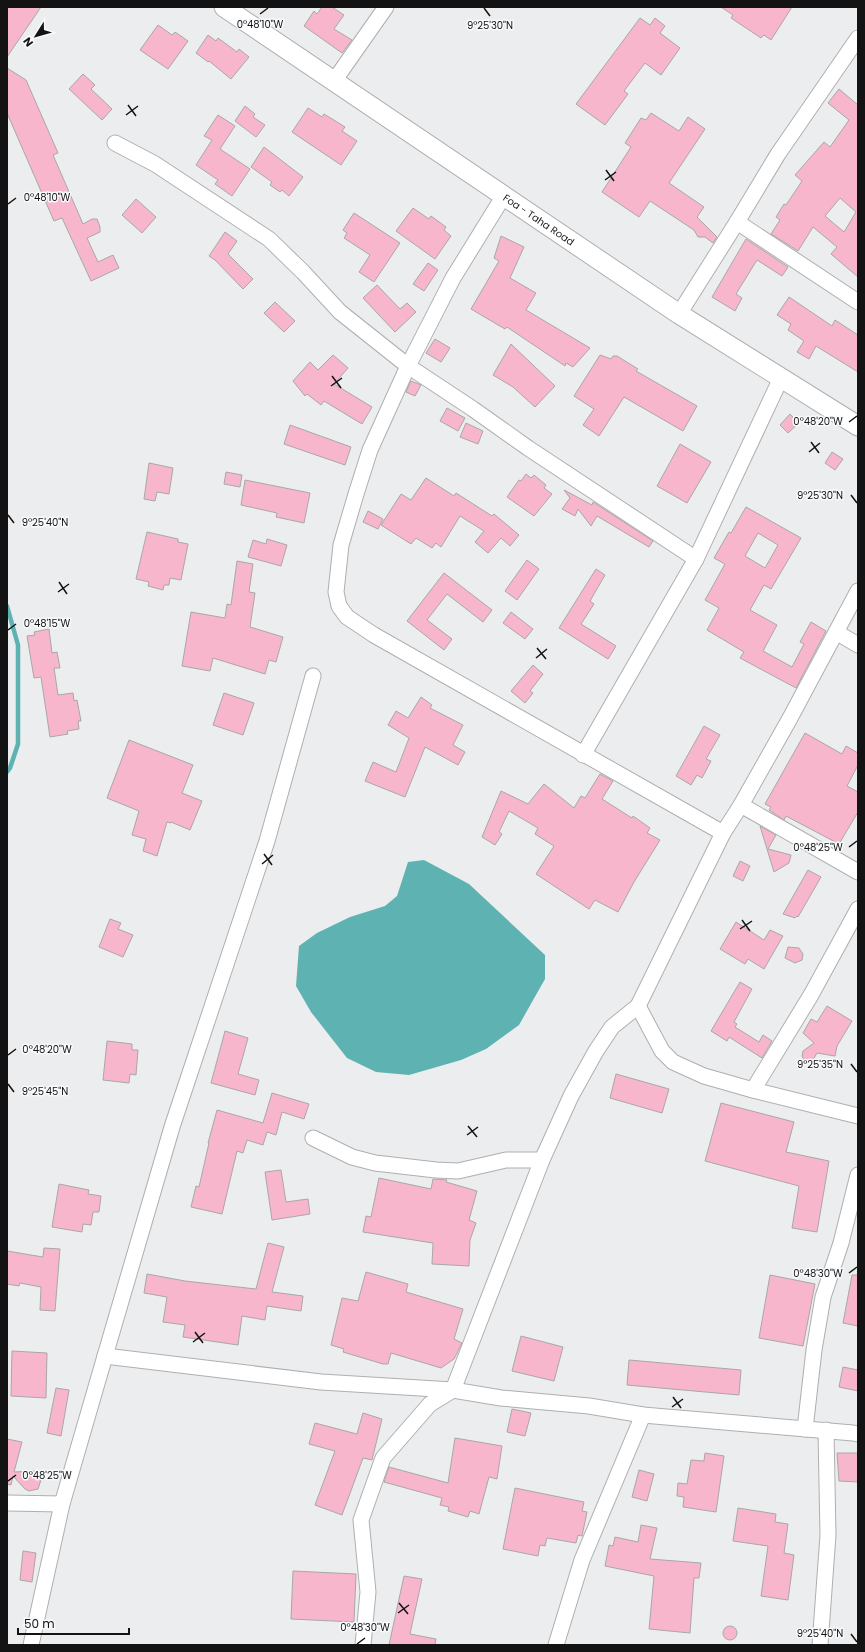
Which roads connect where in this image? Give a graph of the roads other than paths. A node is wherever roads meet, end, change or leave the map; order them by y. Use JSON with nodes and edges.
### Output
{"nodes":[{"id":1,"x":224,"y":7,"type":"edge"},
{"id":2,"x":386,"y":7,"type":"edge"},
{"id":3,"x":858,"y":38,"type":"edge"},
{"id":4,"x":334,"y":81,"type":"junction"},
{"id":5,"x":115,"y":143,"type":"dead end"},
{"id":6,"x":503,"y":197,"type":"junction"},
{"id":7,"x":737,"y":222,"type":"junction"},
{"id":8,"x":858,"y":302,"type":"edge"},
{"id":9,"x":679,"y":314,"type":"junction"},
{"id":10,"x":408,"y":366,"type":"junction"},
{"id":11,"x":781,"y":378,"type":"junction"},
{"id":12,"x":858,"y":426,"type":"edge"},
{"id":13,"x":696,"y":558,"type":"junction"},
{"id":14,"x":858,"y":591,"type":"edge"},
{"id":15,"x":836,"y":632,"type":"junction"},
{"id":16,"x":858,"y":645,"type":"edge"},
{"id":17,"x":313,"y":676,"type":"dead end"},
{"id":18,"x":583,"y":755,"type":"junction"},
{"id":19,"x":741,"y":805,"type":"junction"},
{"id":20,"x":723,"y":834,"type":"junction"},
{"id":21,"x":858,"y":872,"type":"edge"},
{"id":22,"x":858,"y":910,"type":"edge"},
{"id":23,"x":638,"y":1006,"type":"junction"},
{"id":24,"x":753,"y":1090,"type":"junction"},
{"id":25,"x":858,"y":1116,"type":"edge"},
{"id":26,"x":313,"y":1138,"type":"dead end"},
{"id":27,"x":542,"y":1160,"type":"junction"},
{"id":28,"x":858,"y":1175,"type":"edge"},
{"id":29,"x":105,"y":1356,"type":"junction"},
{"id":30,"x":452,"y":1390,"type":"junction"},
{"id":31,"x":643,"y":1415,"type":"junction"},
{"id":32,"x":806,"y":1429,"type":"junction"},
{"id":33,"x":826,"y":1430,"type":"junction"},
{"id":34,"x":858,"y":1434,"type":"edge"},
{"id":35,"x":7,"y":1503,"type":"edge"},
{"id":36,"x":62,"y":1504,"type":"junction"},
{"id":37,"x":31,"y":1645,"type":"edge"},
{"id":38,"x":363,"y":1645,"type":"edge"},
{"id":39,"x":556,"y":1645,"type":"edge"},
{"id":40,"x":820,"y":1645,"type":"edge"}],
"edges":[{"from":1,"to":4,"type":"street","name":"Foa - Taha Road"},
{"from":2,"to":4,"type":"street"},
{"from":3,"to":7,"type":"street"},
{"from":4,"to":6,"type":"street","name":"Foa - Taha Road"},
{"from":5,"to":10,"type":"street"},
{"from":6,"to":9,"type":"street","name":"Foa - Taha Road"},
{"from":6,"to":10,"type":"street"},
{"from":7,"to":8,"type":"street"},
{"from":7,"to":9,"type":"street"},
{"from":9,"to":11,"type":"street","name":"Foa - Taha Road"},
{"from":10,"to":13,"type":"street"},
{"from":10,"to":18,"type":"street"},
{"from":11,"to":12,"type":"street","name":"Foa - Taha Road"},
{"from":11,"to":13,"type":"street"},
{"from":13,"to":18,"type":"street"},
{"from":14,"to":15,"type":"street"},
{"from":15,"to":16,"type":"street"},
{"from":15,"to":19,"type":"street"},
{"from":17,"to":29,"type":"street"},
{"from":18,"to":20,"type":"street"},
{"from":19,"to":20,"type":"street"},
{"from":19,"to":21,"type":"street"},
{"from":20,"to":23,"type":"street"},
{"from":22,"to":24,"type":"street"},
{"from":23,"to":24,"type":"street"},
{"from":23,"to":27,"type":"street"},
{"from":24,"to":25,"type":"street"},
{"from":26,"to":27,"type":"street"},
{"from":27,"to":30,"type":"street"},
{"from":28,"to":32,"type":"street"},
{"from":29,"to":30,"type":"street"},
{"from":29,"to":36,"type":"street"},
{"from":30,"to":31,"type":"street"},
{"from":30,"to":38,"type":"street"},
{"from":31,"to":32,"type":"street"},
{"from":31,"to":39,"type":"street"},
{"from":32,"to":33,"type":"street"},
{"from":33,"to":34,"type":"street"},
{"from":33,"to":40,"type":"street"},
{"from":35,"to":36,"type":"street"},
{"from":36,"to":37,"type":"street"}]}
